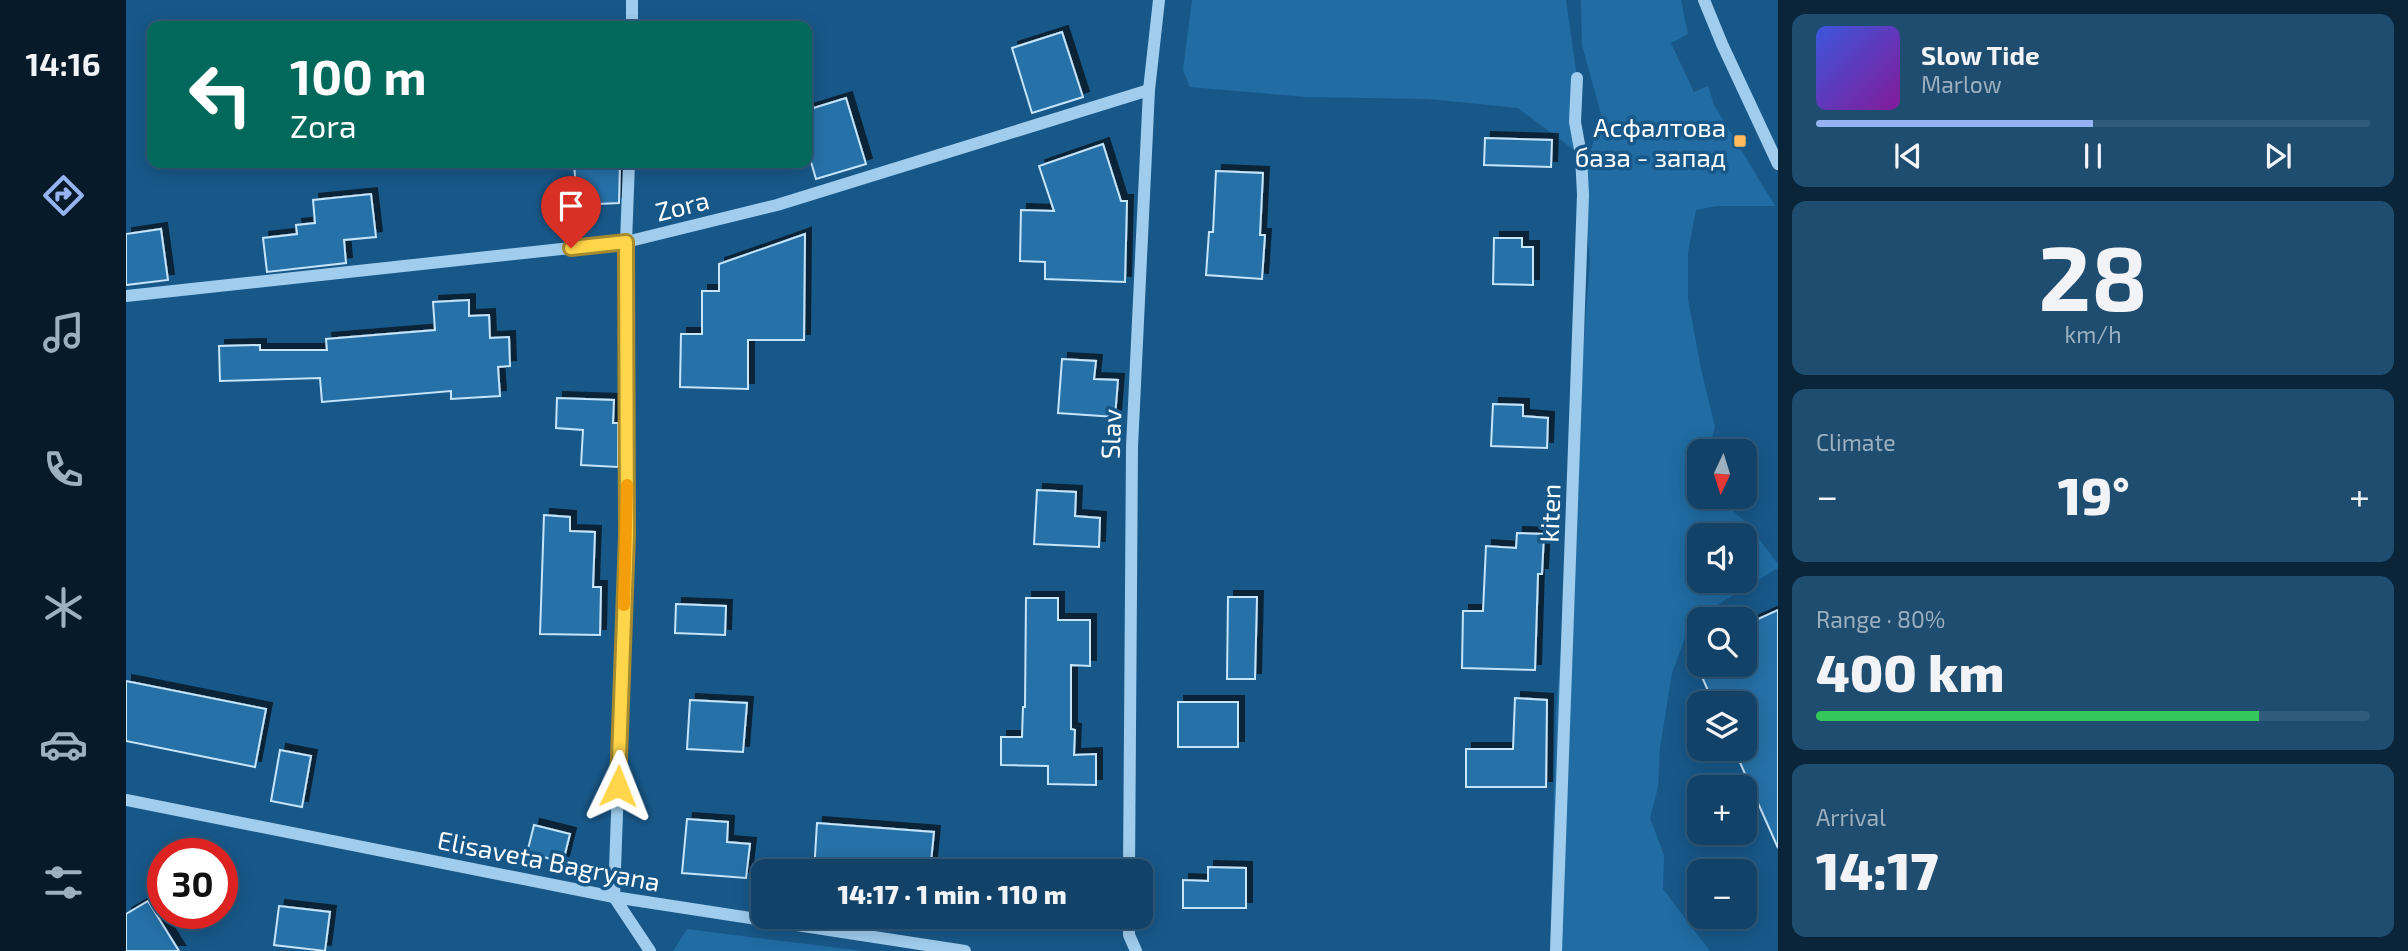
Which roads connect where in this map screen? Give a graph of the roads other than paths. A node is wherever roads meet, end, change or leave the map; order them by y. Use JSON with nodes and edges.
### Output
{"nodes":[{"id":1,"x":632,"y":0,"type":"edge"},
{"id":2,"x":1158,"y":0,"type":"edge"},
{"id":3,"x":1704,"y":0,"type":"edge"},
{"id":4,"x":632,"y":21,"type":"edge"},
{"id":5,"x":1577,"y":78,"type":"dead end"},
{"id":6,"x":1149,"y":90,"type":"junction"},
{"id":7,"x":1778,"y":164,"type":"edge"},
{"id":8,"x":629,"y":168,"type":"edge"},
{"id":9,"x":626,"y":242,"type":"junction"},
{"id":10,"x":126,"y":296,"type":"edge"},
{"id":11,"x":126,"y":800,"type":"edge"},
{"id":12,"x":1129,"y":859,"type":"edge"},
{"id":13,"x":614,"y":897,"type":"junction"},
{"id":14,"x":1129,"y":929,"type":"edge"},
{"id":15,"x":650,"y":951,"type":"edge"},
{"id":16,"x":965,"y":951,"type":"edge"},
{"id":17,"x":1136,"y":951,"type":"edge"},
{"id":18,"x":1556,"y":951,"type":"edge"}],
"edges":[{"from":1,"to":4,"type":"street"},
{"from":2,"to":6,"type":"street","name":"Slav"},
{"from":3,"to":7,"type":"street"},
{"from":5,"to":18,"type":"street","name":"kiten"},
{"from":6,"to":9,"type":"street","name":"Zora"},
{"from":6,"to":12,"type":"street","name":"Slav"},
{"from":8,"to":9,"type":"street"},
{"from":9,"to":10,"type":"street","name":"Zora"},
{"from":9,"to":13,"type":"street"},
{"from":11,"to":13,"type":"street","name":"Elisaveta Bagryana"},
{"from":13,"to":15,"type":"street"},
{"from":13,"to":16,"type":"street","name":"Elisaveta Bagryana"},
{"from":14,"to":17,"type":"street"}]}
